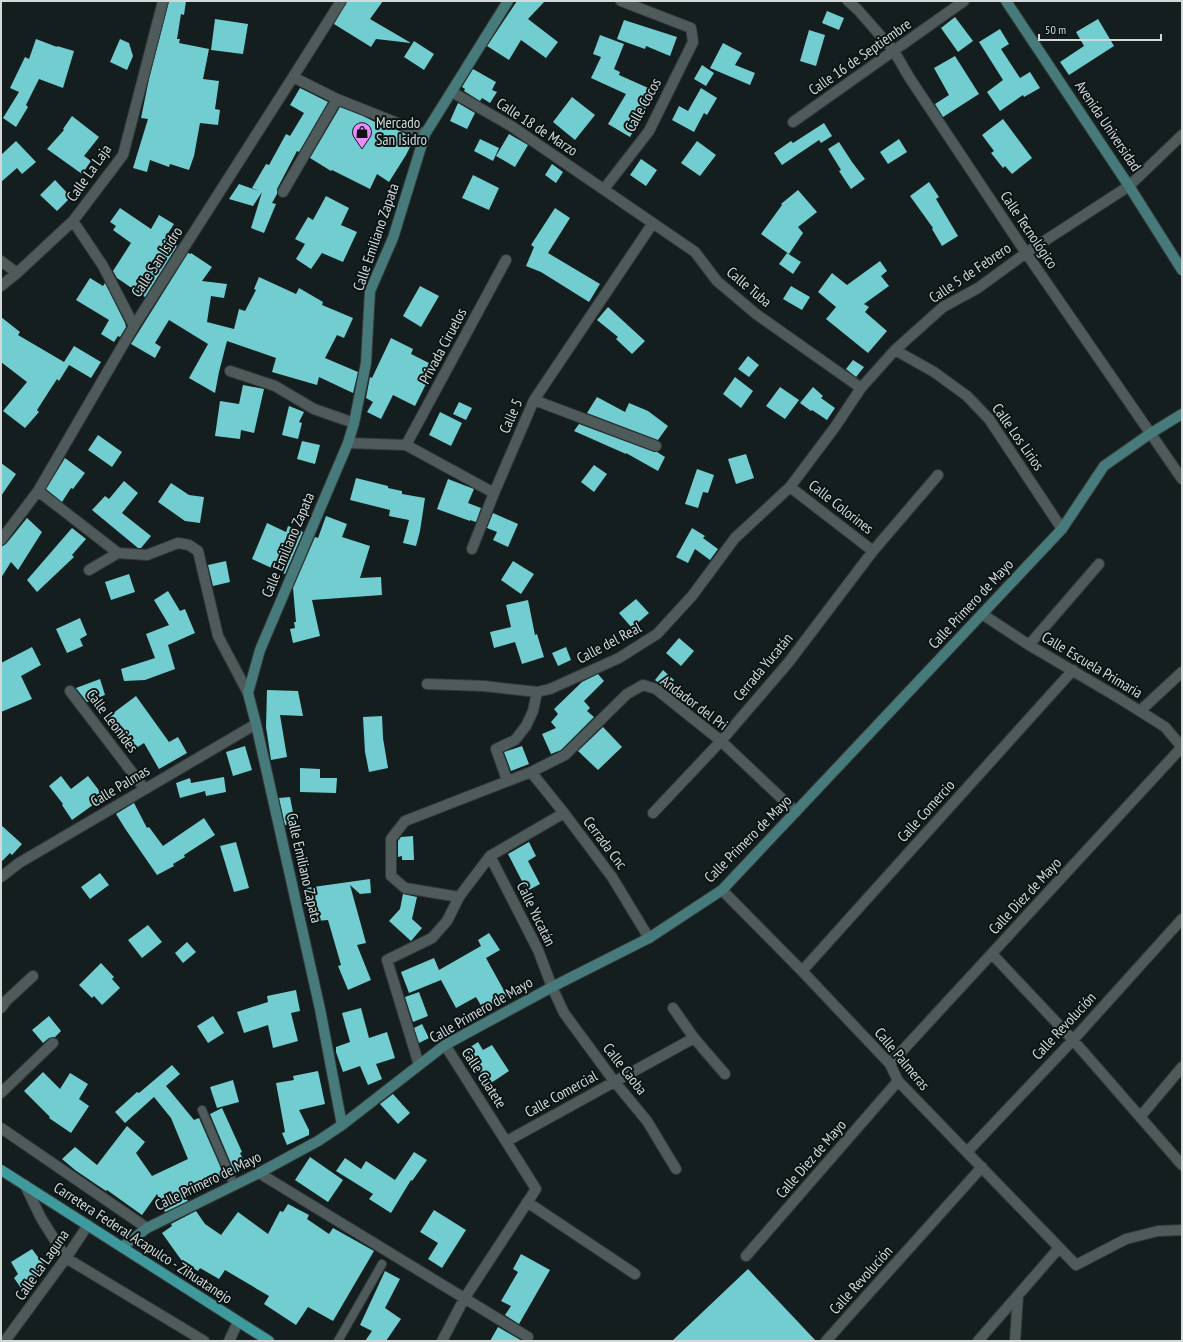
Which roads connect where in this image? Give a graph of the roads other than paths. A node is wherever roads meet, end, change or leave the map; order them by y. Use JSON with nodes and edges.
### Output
{"nodes":[{"id":1,"x":163,"y":1,"type":"edge"},
{"id":2,"x":341,"y":1,"type":"edge"},
{"id":3,"x":508,"y":1,"type":"edge"},
{"id":4,"x":621,"y":1,"type":"edge"},
{"id":5,"x":848,"y":1,"type":"edge"},
{"id":6,"x":964,"y":1,"type":"edge"},
{"id":7,"x":1006,"y":1,"type":"edge"},
{"id":8,"x":636,"y":4,"type":"edge"},
{"id":9,"x":894,"y":51,"type":"junction"},
{"id":10,"x":294,"y":77,"type":"junction"},
{"id":11,"x":452,"y":92,"type":"junction"},
{"id":12,"x":337,"y":99,"type":"junction"},
{"id":13,"x":793,"y":122,"type":"dead end"},
{"id":14,"x":425,"y":134,"type":"junction"},
{"id":15,"x":1182,"y":135,"type":"edge"},
{"id":16,"x":1129,"y":186,"type":"junction"},
{"id":17,"x":604,"y":189,"type":"junction"},
{"id":18,"x":283,"y":192,"type":"dead end"},
{"id":19,"x":73,"y":221,"type":"junction"},
{"id":20,"x":653,"y":223,"type":"junction"},
{"id":21,"x":1026,"y":253,"type":"junction"},
{"id":22,"x":506,"y":260,"type":"dead end"},
{"id":23,"x":1,"y":261,"type":"edge"},
{"id":24,"x":1182,"y":270,"type":"edge"},
{"id":25,"x":17,"y":274,"type":"junction"},
{"id":26,"x":1,"y":286,"type":"edge"},
{"id":27,"x":134,"y":326,"type":"junction"},
{"id":28,"x":895,"y":350,"type":"junction"},
{"id":29,"x":230,"y":371,"type":"dead end"},
{"id":30,"x":861,"y":388,"type":"junction"},
{"id":31,"x":534,"y":400,"type":"junction"},
{"id":32,"x":1182,"y":414,"type":"edge"},
{"id":33,"x":354,"y":423,"type":"junction"},
{"id":34,"x":1151,"y":433,"type":"junction"},
{"id":35,"x":348,"y":443,"type":"junction"},
{"id":36,"x":406,"y":445,"type":"junction"},
{"id":37,"x":656,"y":446,"type":"dead end"},
{"id":38,"x":938,"y":475,"type":"dead end"},
{"id":39,"x":1182,"y":479,"type":"edge"},
{"id":40,"x":790,"y":487,"type":"junction"},
{"id":41,"x":38,"y":490,"type":"junction"},
{"id":42,"x":494,"y":493,"type":"junction"},
{"id":43,"x":1062,"y":529,"type":"junction"},
{"id":44,"x":1,"y":540,"type":"edge"},
{"id":45,"x":472,"y":548,"type":"dead end"},
{"id":46,"x":873,"y":551,"type":"junction"},
{"id":47,"x":118,"y":553,"type":"junction"},
{"id":48,"x":1099,"y":564,"type":"dead end"},
{"id":49,"x":89,"y":570,"type":"dead end"},
{"id":50,"x":982,"y":614,"type":"junction"},
{"id":51,"x":1029,"y":645,"type":"junction"},
{"id":52,"x":1073,"y":670,"type":"junction"},
{"id":53,"x":1182,"y":672,"type":"edge"},
{"id":54,"x":427,"y":684,"type":"dead end"},
{"id":55,"x":70,"y":691,"type":"dead end"},
{"id":56,"x":537,"y":692,"type":"junction"},
{"id":57,"x":248,"y":693,"type":"junction"},
{"id":58,"x":1140,"y":711,"type":"junction"},
{"id":59,"x":256,"y":724,"type":"junction"},
{"id":60,"x":721,"y":741,"type":"junction"},
{"id":61,"x":1182,"y":747,"type":"edge"},
{"id":62,"x":531,"y":772,"type":"junction"},
{"id":63,"x":507,"y":780,"type":"junction"},
{"id":64,"x":144,"y":788,"type":"junction"},
{"id":65,"x":796,"y":812,"type":"junction"},
{"id":66,"x":564,"y":813,"type":"junction"},
{"id":67,"x":653,"y":813,"type":"dead end"},
{"id":68,"x":490,"y":856,"type":"junction"},
{"id":69,"x":1,"y":877,"type":"edge"},
{"id":70,"x":722,"y":890,"type":"junction"},
{"id":71,"x":459,"y":897,"type":"junction"},
{"id":72,"x":1182,"y":919,"type":"edge"},
{"id":73,"x":649,"y":938,"type":"junction"},
{"id":74,"x":992,"y":954,"type":"junction"},
{"id":75,"x":802,"y":971,"type":"junction"},
{"id":76,"x":33,"y":976,"type":"dead end"},
{"id":77,"x":552,"y":987,"type":"junction"},
{"id":78,"x":1,"y":1008,"type":"edge"},
{"id":79,"x":673,"y":1008,"type":"dead end"},
{"id":80,"x":694,"y":1038,"type":"junction"},
{"id":81,"x":1073,"y":1040,"type":"junction"},
{"id":82,"x":53,"y":1042,"type":"dead end"},
{"id":83,"x":445,"y":1045,"type":"junction"},
{"id":84,"x":890,"y":1064,"type":"junction"},
{"id":85,"x":419,"y":1065,"type":"junction"},
{"id":86,"x":1182,"y":1067,"type":"edge"},
{"id":87,"x":725,"y":1074,"type":"dead end"},
{"id":88,"x":614,"y":1081,"type":"junction"},
{"id":89,"x":898,"y":1081,"type":"junction"},
{"id":90,"x":1,"y":1093,"type":"edge"},
{"id":91,"x":202,"y":1110,"type":"dead end"},
{"id":92,"x":1140,"y":1117,"type":"junction"},
{"id":93,"x":342,"y":1125,"type":"junction"},
{"id":94,"x":1,"y":1128,"type":"edge"},
{"id":95,"x":507,"y":1141,"type":"junction"},
{"id":96,"x":967,"y":1152,"type":"junction"},
{"id":97,"x":1182,"y":1165,"type":"edge"},
{"id":98,"x":982,"y":1167,"type":"junction"},
{"id":99,"x":676,"y":1169,"type":"dead end"},
{"id":100,"x":1,"y":1170,"type":"edge"},
{"id":101,"x":259,"y":1173,"type":"junction"},
{"id":102,"x":25,"y":1185,"type":"junction"},
{"id":103,"x":234,"y":1185,"type":"junction"},
{"id":104,"x":527,"y":1202,"type":"junction"},
{"id":105,"x":88,"y":1225,"type":"junction"},
{"id":106,"x":147,"y":1228,"type":"junction"},
{"id":107,"x":1182,"y":1230,"type":"edge"},
{"id":108,"x":122,"y":1247,"type":"junction"},
{"id":109,"x":1059,"y":1248,"type":"junction"},
{"id":110,"x":746,"y":1256,"type":"dead end"},
{"id":111,"x":66,"y":1258,"type":"junction"},
{"id":112,"x":382,"y":1264,"type":"dead end"},
{"id":113,"x":635,"y":1274,"type":"dead end"},
{"id":114,"x":1018,"y":1295,"type":"junction"},
{"id":115,"x":464,"y":1299,"type":"junction"},
{"id":116,"x":238,"y":1322,"type":"junction"},
{"id":117,"x":528,"y":1337,"type":"dead end"},
{"id":118,"x":5,"y":1341,"type":"edge"},
{"id":119,"x":204,"y":1341,"type":"edge"},
{"id":120,"x":229,"y":1341,"type":"edge"},
{"id":121,"x":269,"y":1341,"type":"edge"},
{"id":122,"x":338,"y":1341,"type":"edge"},
{"id":123,"x":442,"y":1341,"type":"edge"},
{"id":124,"x":826,"y":1341,"type":"edge"},
{"id":125,"x":978,"y":1341,"type":"edge"},
{"id":126,"x":1015,"y":1341,"type":"edge"}],
"edges":[{"from":1,"to":19,"type":"street","name":"Calle La Laja"},
{"from":2,"to":10,"type":"street","name":"Calle San Isidro"},
{"from":3,"to":11,"type":"street","name":"Calle Emiliano Zapata"},
{"from":4,"to":8,"type":"street"},
{"from":5,"to":9,"type":"street","name":"Calle Tecnológico"},
{"from":6,"to":9,"type":"street","name":"Calle 16 de Septiembre"},
{"from":7,"to":16,"type":"street","name":"Avenida Universidad"},
{"from":8,"to":17,"type":"street","name":"Calle Cocos"},
{"from":9,"to":13,"type":"street","name":"Calle 16 de Septiembre"},
{"from":9,"to":21,"type":"street","name":"Calle Tecnológico"},
{"from":10,"to":12,"type":"street"},
{"from":10,"to":27,"type":"street","name":"Calle San Isidro"},
{"from":11,"to":14,"type":"street","name":"Calle Emiliano Zapata"},
{"from":11,"to":17,"type":"street","name":"Calle 18 de Marzo"},
{"from":12,"to":14,"type":"street"},
{"from":12,"to":18,"type":"street"},
{"from":14,"to":33,"type":"street","name":"Calle Emiliano Zapata"},
{"from":15,"to":16,"type":"street","name":"Calle 5 de Febrero"},
{"from":16,"to":21,"type":"street","name":"Calle 5 de Febrero"},
{"from":16,"to":24,"type":"street","name":"Avenida Universidad"},
{"from":17,"to":20,"type":"street","name":"Calle Tuba"},
{"from":19,"to":25,"type":"street","name":"Calle La Laja"},
{"from":19,"to":27,"type":"street"},
{"from":20,"to":30,"type":"street","name":"Calle Tuba"},
{"from":20,"to":31,"type":"street","name":"Calle 5"},
{"from":21,"to":28,"type":"street","name":"Calle 5 de Febrero"},
{"from":21,"to":34,"type":"street","name":"Calle Tecnológico"},
{"from":22,"to":36,"type":"street","name":"Privada Ciruelos"},
{"from":23,"to":25,"type":"street"},
{"from":25,"to":26,"type":"street","name":"Calle La Laja"},
{"from":27,"to":41,"type":"street","name":"Calle San Isidro"},
{"from":28,"to":30,"type":"street","name":"Calle 5 de Febrero"},
{"from":28,"to":43,"type":"street","name":"Calle Los Lirios"},
{"from":29,"to":33,"type":"street"},
{"from":30,"to":40,"type":"street","name":"Calle 5 de Febrero"},
{"from":31,"to":37,"type":"street"},
{"from":31,"to":42,"type":"street","name":"Calle 5"},
{"from":32,"to":34,"type":"street","name":"Calle Primero de Mayo"},
{"from":33,"to":35,"type":"street","name":"Calle Emiliano Zapata"},
{"from":34,"to":39,"type":"street","name":"Calle Tecnológico"},
{"from":34,"to":43,"type":"street","name":"Calle Primero de Mayo"},
{"from":35,"to":36,"type":"street"},
{"from":35,"to":57,"type":"street","name":"Calle Emiliano Zapata"},
{"from":36,"to":42,"type":"street"},
{"from":38,"to":46,"type":"street","name":"Cerrada Yucatán"},
{"from":40,"to":46,"type":"street","name":"Calle Colorines"},
{"from":40,"to":56,"type":"street","name":"Calle del Real"},
{"from":41,"to":44,"type":"street","name":"Calle San Isidro"},
{"from":41,"to":47,"type":"street"},
{"from":42,"to":45,"type":"street","name":"Calle 5"},
{"from":43,"to":50,"type":"street","name":"Calle Primero de Mayo"},
{"from":46,"to":60,"type":"street","name":"Cerrada Yucatán"},
{"from":47,"to":49,"type":"street"},
{"from":47,"to":57,"type":"street"},
{"from":48,"to":51,"type":"street"},
{"from":50,"to":51,"type":"street","name":"Calle Escuela Primaria"},
{"from":50,"to":65,"type":"street","name":"Calle Primero de Mayo"},
{"from":51,"to":52,"type":"street","name":"Calle Escuela Primaria"},
{"from":52,"to":58,"type":"street","name":"Calle Escuela Primaria"},
{"from":52,"to":75,"type":"street","name":"Calle Comercio"},
{"from":53,"to":58,"type":"street"},
{"from":54,"to":56,"type":"street","name":"Calle del Real"},
{"from":55,"to":64,"type":"street","name":"Calle Leonides"},
{"from":56,"to":63,"type":"street"},
{"from":57,"to":59,"type":"street","name":"Calle Emiliano Zapata"},
{"from":58,"to":61,"type":"street","name":"Calle Escuela Primaria"},
{"from":59,"to":64,"type":"street","name":"Calle Palmas"},
{"from":59,"to":93,"type":"street","name":"Calle Emiliano Zapata"},
{"from":60,"to":62,"type":"street","name":"Andador del Pri"},
{"from":60,"to":65,"type":"street","name":"Andador del Pri"},
{"from":60,"to":67,"type":"street","name":"Cerrada Yucatán"},
{"from":61,"to":74,"type":"street","name":"Calle Diez de Mayo"},
{"from":62,"to":63,"type":"street","name":"Andador del Pri"},
{"from":62,"to":66,"type":"street","name":"Cerrada Cnc"},
{"from":63,"to":71,"type":"street","name":"Andador del Pri"},
{"from":64,"to":69,"type":"street","name":"Calle Palmas"},
{"from":65,"to":70,"type":"street","name":"Calle Primero de Mayo"},
{"from":66,"to":68,"type":"street"},
{"from":66,"to":73,"type":"street","name":"Cerrada Cnc"},
{"from":68,"to":71,"type":"street"},
{"from":68,"to":77,"type":"street","name":"Calle Yucatán"},
{"from":70,"to":73,"type":"street","name":"Calle Primero de Mayo"},
{"from":70,"to":75,"type":"street","name":"Calle Palmeras"},
{"from":71,"to":85,"type":"street"},
{"from":72,"to":81,"type":"street","name":"Calle Revolución"},
{"from":73,"to":77,"type":"street","name":"Calle Primero de Mayo"},
{"from":74,"to":81,"type":"street"},
{"from":74,"to":84,"type":"street","name":"Calle Diez de Mayo"},
{"from":75,"to":84,"type":"street","name":"Calle Palmeras"},
{"from":76,"to":78,"type":"street"},
{"from":77,"to":83,"type":"street","name":"Calle Primero de Mayo"},
{"from":77,"to":88,"type":"street","name":"Calle Caoba"},
{"from":79,"to":80,"type":"street"},
{"from":80,"to":87,"type":"street"},
{"from":80,"to":88,"type":"street","name":"Calle Comercial"},
{"from":81,"to":92,"type":"street"},
{"from":81,"to":96,"type":"street","name":"Calle Revolución"},
{"from":82,"to":90,"type":"street"},
{"from":83,"to":85,"type":"street","name":"Calle Primero de Mayo"},
{"from":83,"to":95,"type":"street","name":"Calle Cuatete"},
{"from":84,"to":89,"type":"street","name":"Calle Palmeras"},
{"from":85,"to":93,"type":"street","name":"Calle Primero de Mayo"},
{"from":86,"to":92,"type":"street"},
{"from":88,"to":95,"type":"street","name":"Calle Comercial"},
{"from":88,"to":99,"type":"street","name":"Calle Caoba"},
{"from":89,"to":96,"type":"street","name":"Calle Palmeras"},
{"from":89,"to":110,"type":"street","name":"Calle Diez de Mayo"},
{"from":91,"to":103,"type":"lane"},
{"from":92,"to":97,"type":"street"},
{"from":93,"to":101,"type":"street","name":"Calle Primero de Mayo"},
{"from":94,"to":106,"type":"street"},
{"from":95,"to":104,"type":"street","name":"Calle Cuatete"},
{"from":96,"to":98,"type":"street","name":"Calle Palmeras"},
{"from":98,"to":109,"type":"street","name":"Calle Palmeras"},
{"from":98,"to":124,"type":"street","name":"Calle Revolución"},
{"from":100,"to":102,"type":"main road","name":"Carretera Federal Acapulco - Zihuatanejo"},
{"from":101,"to":103,"type":"street","name":"Calle Primero de Mayo"},
{"from":101,"to":115,"type":"street"},
{"from":102,"to":105,"type":"main road","name":"Carretera Federal Acapulco - Zihuatanejo"},
{"from":102,"to":111,"type":"street"},
{"from":103,"to":106,"type":"street","name":"Calle Primero de Mayo"},
{"from":104,"to":113,"type":"street"},
{"from":104,"to":115,"type":"street"},
{"from":105,"to":108,"type":"main road","name":"Carretera Federal Acapulco - Zihuatanejo"},
{"from":105,"to":111,"type":"street","name":"Calle La Laguna"},
{"from":106,"to":108,"type":"street","name":"Calle Primero de Mayo"},
{"from":107,"to":109,"type":"street","name":"Calle Palmeras"},
{"from":108,"to":116,"type":"main road","name":"Carretera Federal Acapulco - Zihuatanejo"},
{"from":109,"to":114,"type":"street"},
{"from":111,"to":118,"type":"street","name":"Calle La Laguna"},
{"from":111,"to":119,"type":"street"},
{"from":112,"to":122,"type":"lane"},
{"from":114,"to":125,"type":"street"},
{"from":114,"to":126,"type":"street"},
{"from":115,"to":117,"type":"street"},
{"from":115,"to":123,"type":"street"},
{"from":116,"to":120,"type":"street"},
{"from":116,"to":121,"type":"main road","name":"Carretera Federal Acapulco - Zihuatanejo"}]}
